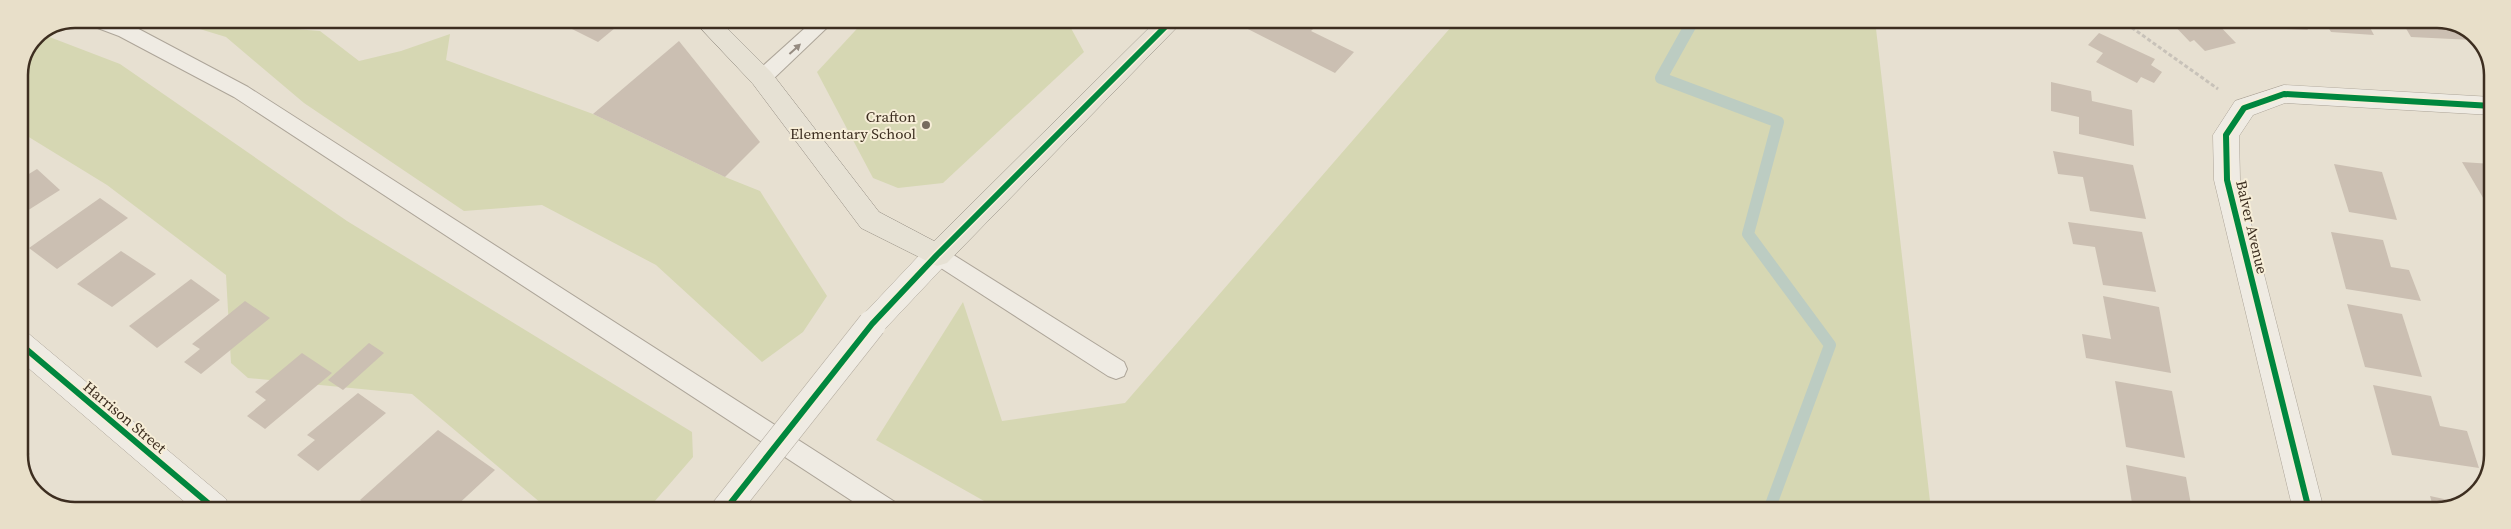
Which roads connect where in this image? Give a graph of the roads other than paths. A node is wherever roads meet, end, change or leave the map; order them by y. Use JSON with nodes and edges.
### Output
{"nodes":[{"id":1,"x":118,"y":28,"type":"edge"},
{"id":2,"x":713,"y":28,"type":"edge"},
{"id":3,"x":817,"y":28,"type":"edge"},
{"id":4,"x":1164,"y":28,"type":"edge"},
{"id":5,"x":762,"y":78,"type":"junction"},
{"id":6,"x":2483,"y":105,"type":"edge"},
{"id":7,"x":937,"y":255,"type":"junction"},
{"id":8,"x":28,"y":351,"type":"edge"},
{"id":9,"x":1116,"y":369,"type":"dead end"},
{"id":10,"x":207,"y":502,"type":"edge"},
{"id":11,"x":730,"y":502,"type":"edge"},
{"id":12,"x":875,"y":502,"type":"edge"},
{"id":13,"x":2307,"y":502,"type":"edge"}],
"edges":[{"from":1,"to":12,"type":"lane"},
{"from":2,"to":5,"type":"main road"},
{"from":5,"to":3,"type":"lane","one_way":true},
{"from":4,"to":7,"type":"main road"},
{"from":5,"to":7,"type":"main road"},
{"from":6,"to":13,"type":"street","name":"Balver Avenue"},
{"from":7,"to":9,"type":"lane"},
{"from":7,"to":11,"type":"street","bridge":true},
{"from":8,"to":10,"type":"street","name":"Harrison Street"}]}
